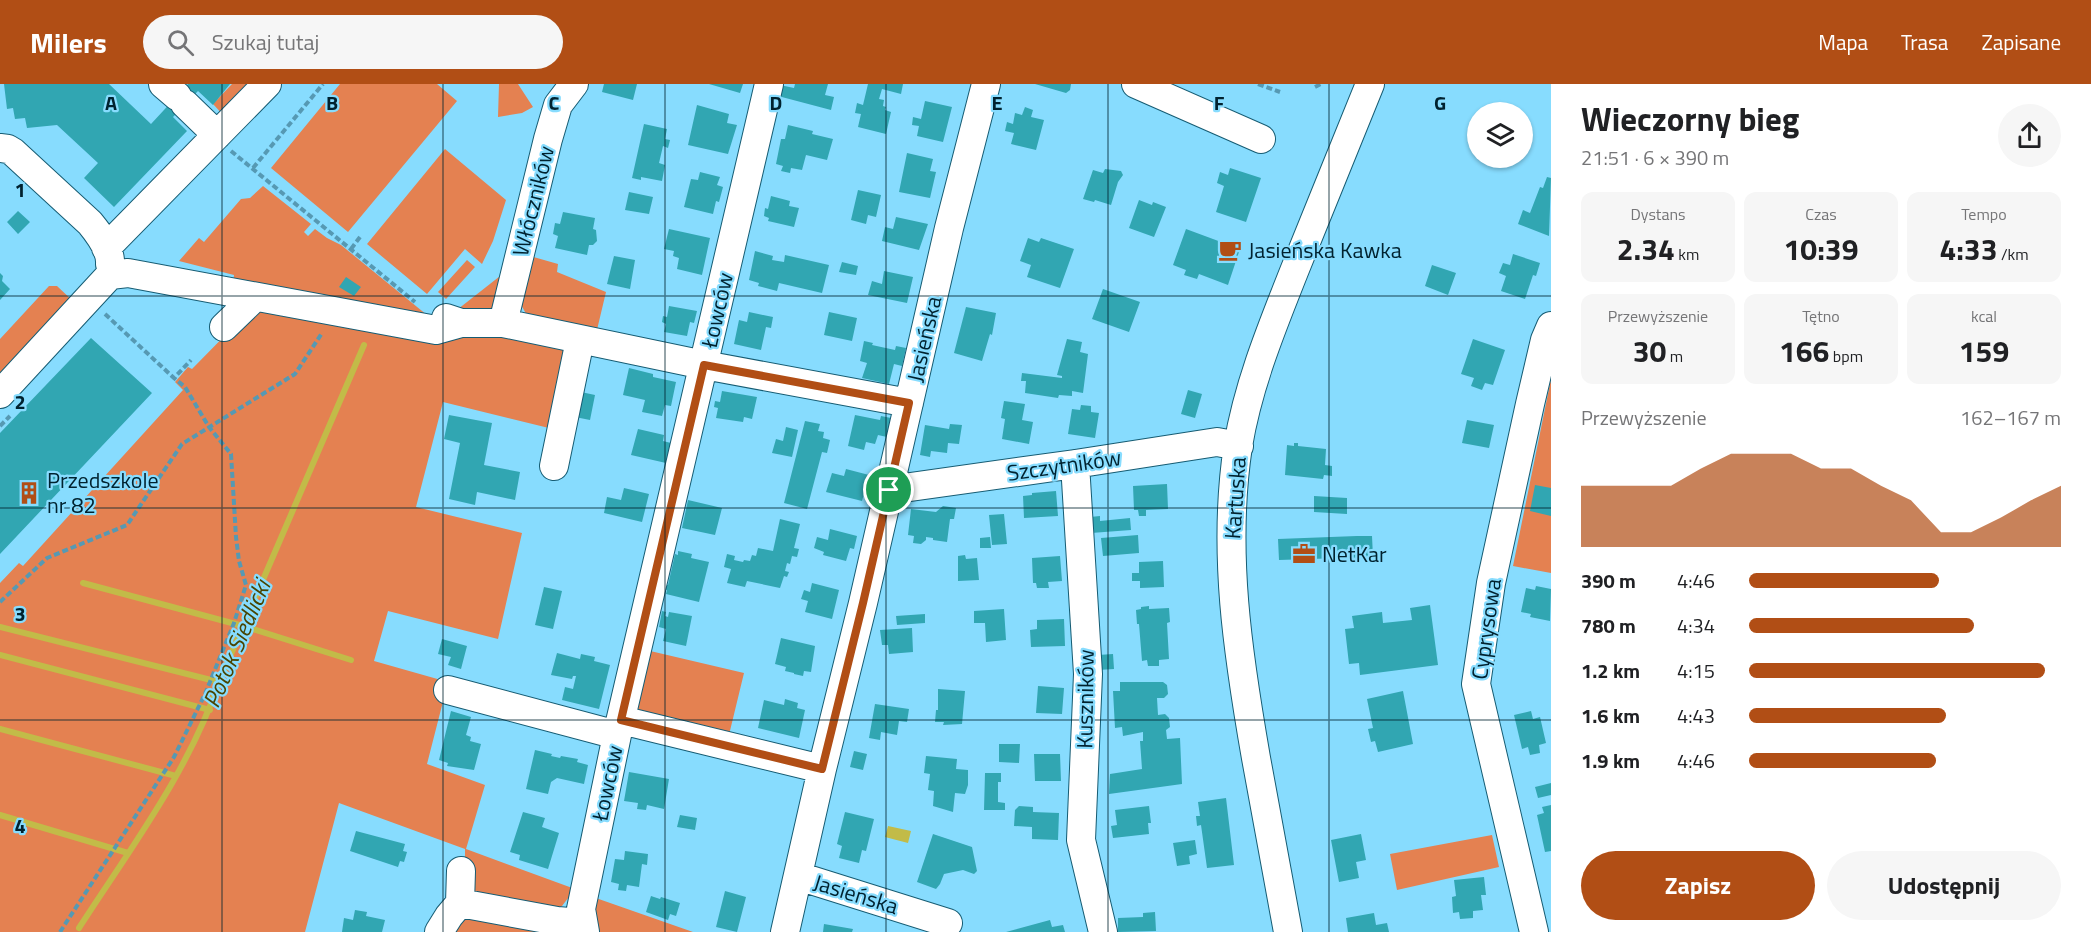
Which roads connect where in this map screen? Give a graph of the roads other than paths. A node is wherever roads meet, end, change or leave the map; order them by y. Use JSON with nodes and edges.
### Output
{"nodes":[{"id":1,"x":267,"y":84,"type":"edge"},
{"id":2,"x":574,"y":84,"type":"edge"},
{"id":3,"x":769,"y":84,"type":"edge"},
{"id":4,"x":986,"y":84,"type":"edge"},
{"id":5,"x":1136,"y":84,"type":"edge"},
{"id":6,"x":1370,"y":84,"type":"edge"},
{"id":7,"x":175,"y":95,"type":"edge"},
{"id":8,"x":1260,"y":139,"type":"dead end"},
{"id":9,"x":222,"y":141,"type":"junction"},
{"id":10,"x":0,"y":148,"type":"edge"},
{"id":11,"x":108,"y":261,"type":"junction"},
{"id":12,"x":255,"y":297,"type":"junction"},
{"id":13,"x":503,"y":323,"type":"junction"},
{"id":14,"x":1551,"y":326,"type":"edge"},
{"id":15,"x":225,"y":327,"type":"dead end"},
{"id":16,"x":580,"y":340,"type":"junction"},
{"id":17,"x":704,"y":365,"type":"junction"},
{"id":18,"x":0,"y":394,"type":"edge"},
{"id":19,"x":909,"y":403,"type":"junction"},
{"id":20,"x":1239,"y":446,"type":"junction"},
{"id":21,"x":1076,"y":464,"type":"junction"},
{"id":22,"x":554,"y":466,"type":"dead end"},
{"id":23,"x":889,"y":490,"type":"junction"},
{"id":24,"x":448,"y":690,"type":"dead end"},
{"id":25,"x":619,"y":728,"type":"junction"},
{"id":26,"x":822,"y":769,"type":"junction"},
{"id":27,"x":461,"y":871,"type":"dead end"},
{"id":28,"x":798,"y":876,"type":"junction"},
{"id":29,"x":460,"y":903,"type":"junction"},
{"id":30,"x":948,"y":923,"type":"dead end"},
{"id":31,"x":583,"y":927,"type":"edge"},
{"id":32,"x":439,"y":932,"type":"edge"},
{"id":33,"x":785,"y":932,"type":"edge"},
{"id":34,"x":1103,"y":932,"type":"edge"},
{"id":35,"x":1288,"y":932,"type":"edge"},
{"id":36,"x":1534,"y":932,"type":"edge"}],
"edges":[{"from":1,"to":9,"type":"street"},
{"from":2,"to":13,"type":"street","name":"Włóczników"},
{"from":3,"to":17,"type":"street","name":"Łowców"},
{"from":4,"to":19,"type":"street","name":"Jasieńska"},
{"from":5,"to":8,"type":"street"},
{"from":6,"to":20,"type":"street","name":"Kartuska"},
{"from":7,"to":9,"type":"street"},
{"from":9,"to":11,"type":"street"},
{"from":10,"to":11,"type":"street"},
{"from":11,"to":12,"type":"street"},
{"from":11,"to":18,"type":"street"},
{"from":12,"to":13,"type":"street"},
{"from":12,"to":15,"type":"street"},
{"from":13,"to":16,"type":"street"},
{"from":14,"to":36,"type":"street","name":"Cyprysowa"},
{"from":16,"to":17,"type":"street"},
{"from":16,"to":22,"type":"street"},
{"from":17,"to":19,"type":"street"},
{"from":17,"to":25,"type":"street","name":"Łowców"},
{"from":19,"to":23,"type":"street","name":"Jasieńska"},
{"from":20,"to":21,"type":"street","name":"Szczytników"},
{"from":20,"to":35,"type":"street","name":"Kartuska"},
{"from":21,"to":23,"type":"street","name":"Szczytników"},
{"from":21,"to":34,"type":"street","name":"Kuszników"},
{"from":23,"to":26,"type":"street","name":"Jasieńska"},
{"from":24,"to":25,"type":"street"},
{"from":25,"to":26,"type":"street"},
{"from":25,"to":31,"type":"street","name":"Łowców"},
{"from":26,"to":28,"type":"street","name":"Jasieńska"},
{"from":27,"to":29,"type":"street"},
{"from":28,"to":30,"type":"street","name":"Jasieńska"},
{"from":28,"to":33,"type":"street","name":"Jasieńska"},
{"from":29,"to":31,"type":"street","name":"Łowców"},
{"from":29,"to":32,"type":"street"}]}
